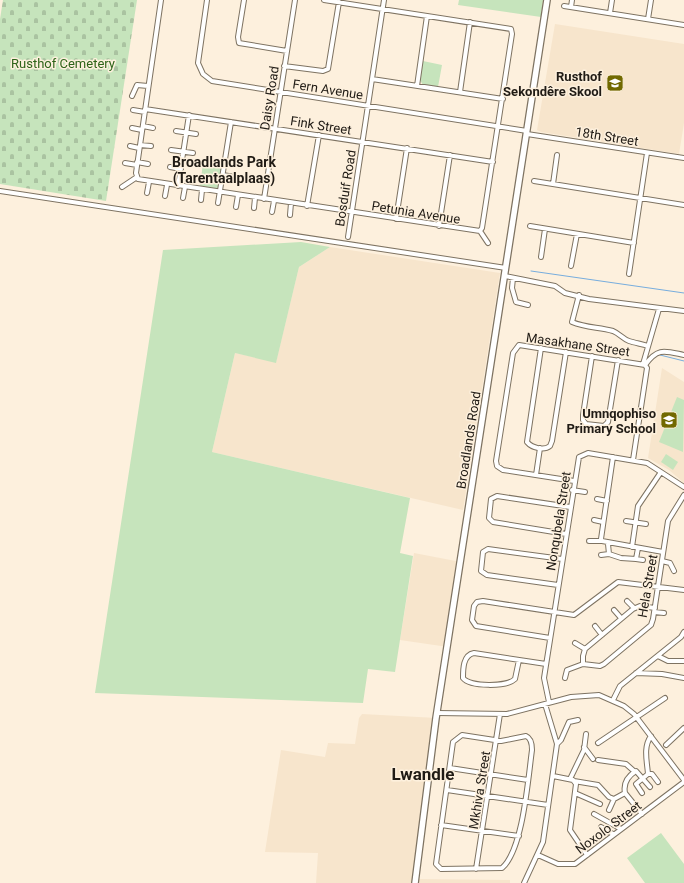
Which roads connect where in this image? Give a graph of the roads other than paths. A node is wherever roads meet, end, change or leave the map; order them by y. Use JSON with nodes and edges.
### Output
{"nodes":[{"id":1,"x":161,"y":0,"type":"edge"},
{"id":2,"x":207,"y":0,"type":"edge"},
{"id":3,"x":244,"y":0,"type":"edge"},
{"id":4,"x":294,"y":0,"type":"edge"},
{"id":5,"x":324,"y":0,"type":"edge"},
{"id":6,"x":384,"y":0,"type":"edge"},
{"id":7,"x":547,"y":0,"type":"edge"},
{"id":8,"x":572,"y":0,"type":"edge"},
{"id":9,"x":612,"y":0,"type":"edge"},
{"id":10,"x":651,"y":0,"type":"edge"},
{"id":11,"x":339,"y":2,"type":"junction"},
{"id":12,"x":564,"y":6,"type":"dead end"},
{"id":13,"x":571,"y":7,"type":"junction"},
{"id":14,"x":383,"y":9,"type":"junction"},
{"id":15,"x":610,"y":13,"type":"junction"},
{"id":16,"x":427,"y":16,"type":"junction"},
{"id":17,"x":648,"y":19,"type":"junction"},
{"id":18,"x":470,"y":22,"type":"junction"},
{"id":19,"x":684,"y":25,"type":"edge"},
{"id":20,"x":287,"y":51,"type":"junction"},
{"id":21,"x":284,"y":66,"type":"junction"},
{"id":22,"x":372,"y":79,"type":"junction"},
{"id":23,"x":148,"y":86,"type":"junction"},
{"id":24,"x":417,"y":86,"type":"junction"},
{"id":25,"x":281,"y":92,"type":"junction"},
{"id":26,"x":460,"y":92,"type":"junction"},
{"id":27,"x":132,"y":96,"type":"dead end"},
{"id":28,"x":502,"y":99,"type":"junction"},
{"id":29,"x":368,"y":106,"type":"junction"},
{"id":30,"x":134,"y":110,"type":"dead end"},
{"id":31,"x":145,"y":110,"type":"junction"},
{"id":32,"x":189,"y":115,"type":"junction"},
{"id":33,"x":231,"y":122,"type":"junction"},
{"id":34,"x":499,"y":125,"type":"junction"},
{"id":35,"x":132,"y":128,"type":"dead end"},
{"id":36,"x":142,"y":128,"type":"junction"},
{"id":37,"x":153,"y":128,"type":"dead end"},
{"id":38,"x":275,"y":128,"type":"junction"},
{"id":39,"x":176,"y":131,"type":"dead end"},
{"id":40,"x":186,"y":133,"type":"junction"},
{"id":41,"x":527,"y":133,"type":"junction"},
{"id":42,"x":196,"y":134,"type":"dead end"},
{"id":43,"x":318,"y":135,"type":"junction"},
{"id":44,"x":363,"y":142,"type":"junction"},
{"id":45,"x":130,"y":146,"type":"dead end"},
{"id":46,"x":140,"y":146,"type":"junction"},
{"id":47,"x":151,"y":146,"type":"dead end"},
{"id":48,"x":407,"y":148,"type":"junction"},
{"id":49,"x":171,"y":150,"type":"dead end"},
{"id":50,"x":183,"y":151,"type":"junction"},
{"id":51,"x":193,"y":153,"type":"dead end"},
{"id":52,"x":647,"y":153,"type":"junction"},
{"id":53,"x":450,"y":155,"type":"junction"},
{"id":54,"x":557,"y":155,"type":"dead end"},
{"id":55,"x":684,"y":158,"type":"edge"},
{"id":56,"x":493,"y":162,"type":"junction"},
{"id":57,"x":125,"y":163,"type":"dead end"},
{"id":58,"x":137,"y":164,"type":"junction"},
{"id":59,"x":148,"y":164,"type":"dead end"},
{"id":60,"x":170,"y":167,"type":"dead end"},
{"id":61,"x":181,"y":169,"type":"junction"},
{"id":62,"x":223,"y":175,"type":"junction"},
{"id":63,"x":234,"y":177,"type":"dead end"},
{"id":64,"x":137,"y":178,"type":"junction"},
{"id":65,"x":534,"y":181,"type":"dead end"},
{"id":66,"x":149,"y":182,"type":"junction"},
{"id":67,"x":553,"y":184,"type":"junction"},
{"id":68,"x":166,"y":185,"type":"junction"},
{"id":69,"x":178,"y":186,"type":"junction"},
{"id":70,"x":122,"y":187,"type":"dead end"},
{"id":71,"x":185,"y":187,"type":"junction"},
{"id":72,"x":202,"y":190,"type":"junction"},
{"id":73,"x":0,"y":192,"type":"edge"},
{"id":74,"x":147,"y":192,"type":"dead end"},
{"id":75,"x":221,"y":193,"type":"junction"},
{"id":76,"x":238,"y":195,"type":"junction"},
{"id":77,"x":165,"y":196,"type":"dead end"},
{"id":78,"x":183,"y":198,"type":"dead end"},
{"id":79,"x":255,"y":198,"type":"junction"},
{"id":80,"x":640,"y":198,"type":"junction"},
{"id":81,"x":264,"y":199,"type":"junction"},
{"id":82,"x":201,"y":200,"type":"dead end"},
{"id":83,"x":274,"y":201,"type":"junction"},
{"id":84,"x":218,"y":203,"type":"dead end"},
{"id":85,"x":291,"y":203,"type":"junction"},
{"id":86,"x":684,"y":204,"type":"edge"},
{"id":87,"x":308,"y":206,"type":"junction"},
{"id":88,"x":236,"y":207,"type":"dead end"},
{"id":89,"x":254,"y":208,"type":"dead end"},
{"id":90,"x":272,"y":212,"type":"dead end"},
{"id":91,"x":352,"y":212,"type":"junction"},
{"id":92,"x":290,"y":214,"type":"dead end"},
{"id":93,"x":396,"y":219,"type":"junction"},
{"id":94,"x":439,"y":226,"type":"junction"},
{"id":95,"x":530,"y":226,"type":"dead end"},
{"id":96,"x":545,"y":229,"type":"junction"},
{"id":97,"x":480,"y":231,"type":"junction"},
{"id":98,"x":577,"y":234,"type":"junction"},
{"id":99,"x":348,"y":237,"type":"dead end"},
{"id":100,"x":634,"y":243,"type":"junction"},
{"id":101,"x":488,"y":244,"type":"dead end"},
{"id":102,"x":541,"y":257,"type":"dead end"},
{"id":103,"x":571,"y":266,"type":"dead end"},
{"id":104,"x":506,"y":268,"type":"junction"},
{"id":105,"x":629,"y":274,"type":"dead end"},
{"id":106,"x":505,"y":276,"type":"junction"},
{"id":107,"x":513,"y":278,"type":"junction"},
{"id":108,"x":579,"y":295,"type":"junction"},
{"id":109,"x":528,"y":305,"type":"dead end"},
{"id":110,"x":659,"y":309,"type":"junction"},
{"id":111,"x":684,"y":311,"type":"edge"},
{"id":112,"x":648,"y":346,"type":"junction"},
{"id":113,"x":541,"y":348,"type":"junction"},
{"id":114,"x":566,"y":352,"type":"junction"},
{"id":115,"x":684,"y":355,"type":"edge"},
{"id":116,"x":592,"y":356,"type":"junction"},
{"id":117,"x":618,"y":360,"type":"junction"},
{"id":118,"x":644,"y":364,"type":"junction"},
{"id":119,"x":540,"y":448,"type":"junction"},
{"id":120,"x":613,"y":457,"type":"junction"},
{"id":121,"x":632,"y":460,"type":"junction"},
{"id":122,"x":661,"y":472,"type":"junction"},
{"id":123,"x":536,"y":475,"type":"junction"},
{"id":124,"x":574,"y":481,"type":"junction"},
{"id":125,"x":684,"y":487,"type":"edge"},
{"id":126,"x":572,"y":490,"type":"junction"},
{"id":127,"x":585,"y":492,"type":"dead end"},
{"id":128,"x":684,"y":495,"type":"edge"},
{"id":129,"x":597,"y":499,"type":"dead end"},
{"id":130,"x":607,"y":501,"type":"junction"},
{"id":131,"x":570,"y":507,"type":"junction"},
{"id":132,"x":594,"y":520,"type":"dead end"},
{"id":133,"x":626,"y":521,"type":"dead end"},
{"id":134,"x":604,"y":522,"type":"junction"},
{"id":135,"x":635,"y":522,"type":"junction"},
{"id":136,"x":646,"y":524,"type":"dead end"},
{"id":137,"x":566,"y":534,"type":"junction"},
{"id":138,"x":602,"y":540,"type":"junction"},
{"id":139,"x":589,"y":541,"type":"dead end"},
{"id":140,"x":608,"y":544,"type":"junction"},
{"id":141,"x":632,"y":547,"type":"junction"},
{"id":142,"x":638,"y":548,"type":"junction"},
{"id":143,"x":663,"y":552,"type":"junction"},
{"id":144,"x":609,"y":554,"type":"junction"},
{"id":145,"x":601,"y":555,"type":"dead end"},
{"id":146,"x":672,"y":558,"type":"dead end"},
{"id":147,"x":562,"y":559,"type":"junction"},
{"id":148,"x":636,"y":559,"type":"junction"},
{"id":149,"x":642,"y":560,"type":"dead end"},
{"id":150,"x":662,"y":561,"type":"junction"},
{"id":151,"x":670,"y":563,"type":"junction"},
{"id":152,"x":674,"y":571,"type":"dead end"},
{"id":153,"x":558,"y":586,"type":"junction"},
{"id":154,"x":658,"y":586,"type":"junction"},
{"id":155,"x":684,"y":590,"type":"edge"},
{"id":156,"x":627,"y":601,"type":"dead end"},
{"id":157,"x":634,"y":608,"type":"junction"},
{"id":158,"x":614,"y":610,"type":"dead end"},
{"id":159,"x":654,"y":610,"type":"junction"},
{"id":160,"x":554,"y":612,"type":"junction"},
{"id":161,"x":664,"y":613,"type":"dead end"},
{"id":162,"x":621,"y":618,"type":"junction"},
{"id":163,"x":595,"y":626,"type":"dead end"},
{"id":164,"x":684,"y":632,"type":"edge"},
{"id":165,"x":602,"y":635,"type":"junction"},
{"id":166,"x":550,"y":638,"type":"junction"},
{"id":167,"x":683,"y":639,"type":"edge"},
{"id":168,"x":575,"y":643,"type":"dead end"},
{"id":169,"x":585,"y":649,"type":"junction"},
{"id":170,"x":658,"y":656,"type":"junction"},
{"id":171,"x":519,"y":660,"type":"junction"},
{"id":172,"x":684,"y":661,"type":"edge"},
{"id":173,"x":583,"y":663,"type":"junction"},
{"id":174,"x":546,"y":664,"type":"junction"},
{"id":175,"x":636,"y":673,"type":"junction"},
{"id":176,"x":565,"y":678,"type":"dead end"},
{"id":177,"x":684,"y":678,"type":"edge"},
{"id":178,"x":665,"y":698,"type":"dead end"},
{"id":179,"x":613,"y":700,"type":"junction"},
{"id":180,"x":547,"y":703,"type":"junction"},
{"id":181,"x":437,"y":713,"type":"junction"},
{"id":182,"x":500,"y":714,"type":"junction"},
{"id":183,"x":637,"y":718,"type":"junction"},
{"id":184,"x":578,"y":720,"type":"dead end"},
{"id":185,"x":684,"y":728,"type":"edge"},
{"id":186,"x":586,"y":734,"type":"dead end"},
{"id":187,"x":651,"y":736,"type":"junction"},
{"id":188,"x":496,"y":740,"type":"junction"},
{"id":189,"x":598,"y":743,"type":"dead end"},
{"id":190,"x":557,"y":744,"type":"junction"},
{"id":191,"x":666,"y":745,"type":"dead end"},
{"id":192,"x":584,"y":748,"type":"junction"},
{"id":193,"x":593,"y":759,"type":"dead end"},
{"id":194,"x":598,"y":760,"type":"dead end"},
{"id":195,"x":450,"y":768,"type":"junction"},
{"id":196,"x":635,"y":772,"type":"junction"},
{"id":197,"x":492,"y":774,"type":"junction"},
{"id":198,"x":648,"y":774,"type":"junction"},
{"id":199,"x":553,"y":776,"type":"junction"},
{"id":200,"x":643,"y":778,"type":"junction"},
{"id":201,"x":528,"y":780,"type":"junction"},
{"id":202,"x":572,"y":780,"type":"junction"},
{"id":203,"x":684,"y":781,"type":"edge"},
{"id":204,"x":658,"y":782,"type":"dead end"},
{"id":205,"x":650,"y":787,"type":"dead end"},
{"id":206,"x":447,"y":790,"type":"junction"},
{"id":207,"x":575,"y":793,"type":"junction"},
{"id":208,"x":625,"y":793,"type":"junction"},
{"id":209,"x":642,"y":793,"type":"dead end"},
{"id":210,"x":488,"y":796,"type":"junction"},
{"id":211,"x":614,"y":799,"type":"junction"},
{"id":212,"x":524,"y":802,"type":"junction"},
{"id":213,"x":600,"y":804,"type":"dead end"},
{"id":214,"x":548,"y":805,"type":"junction"},
{"id":215,"x":609,"y":810,"type":"dead end"},
{"id":216,"x":594,"y":814,"type":"dead end"},
{"id":217,"x":642,"y":814,"type":"junction"},
{"id":218,"x":442,"y":825,"type":"junction"},
{"id":219,"x":601,"y":827,"type":"dead end"},
{"id":220,"x":621,"y":829,"type":"junction"},
{"id":221,"x":483,"y":830,"type":"junction"},
{"id":222,"x":613,"y":834,"type":"junction"},
{"id":223,"x":519,"y":836,"type":"junction"},
{"id":224,"x":538,"y":855,"type":"junction"},
{"id":225,"x":587,"y":855,"type":"junction"},
{"id":226,"x":476,"y":869,"type":"junction"},
{"id":227,"x":415,"y":883,"type":"edge"},
{"id":228,"x":524,"y":883,"type":"edge"}],
"edges":[{"from":1,"to":23,"type":"street"},
{"from":2,"to":25,"type":"street","name":"Fern Avenue"},
{"from":3,"to":20,"type":"street"},
{"from":4,"to":20,"type":"street","name":"Daisy Road"},
{"from":5,"to":11,"type":"street"},
{"from":6,"to":14,"type":"street","name":"Bosduif Road"},
{"from":7,"to":41,"type":"main road","name":"Broadlands Road"},
{"from":8,"to":13,"type":"street"},
{"from":9,"to":15,"type":"street"},
{"from":10,"to":17,"type":"street"},
{"from":11,"to":14,"type":"street"},
{"from":11,"to":21,"type":"street"},
{"from":12,"to":13,"type":"street"},
{"from":13,"to":15,"type":"street"},
{"from":14,"to":16,"type":"street"},
{"from":14,"to":22,"type":"street","name":"Bosduif Road"},
{"from":15,"to":17,"type":"street"},
{"from":16,"to":18,"type":"street"},
{"from":16,"to":24,"type":"street"},
{"from":17,"to":19,"type":"street"},
{"from":18,"to":26,"type":"street"},
{"from":18,"to":28,"type":"street"},
{"from":20,"to":21,"type":"street","name":"Daisy Road"},
{"from":21,"to":25,"type":"street","name":"Daisy Road"},
{"from":22,"to":24,"type":"street"},
{"from":22,"to":29,"type":"street","name":"Bosduif Road"},
{"from":23,"to":27,"type":"street"},
{"from":23,"to":31,"type":"street"},
{"from":24,"to":26,"type":"street"},
{"from":25,"to":29,"type":"street","name":"Fern Avenue"},
{"from":25,"to":38,"type":"street","name":"Daisy Road"},
{"from":26,"to":28,"type":"street"},
{"from":28,"to":34,"type":"street"},
{"from":29,"to":34,"type":"street","name":"Fern Avenue"},
{"from":29,"to":44,"type":"street","name":"Bosduif Road"},
{"from":30,"to":31,"type":"street","name":"Fink Street"},
{"from":31,"to":32,"type":"street","name":"Fink Street"},
{"from":31,"to":36,"type":"street"},
{"from":32,"to":33,"type":"street","name":"Fink Street"},
{"from":32,"to":40,"type":"street"},
{"from":33,"to":38,"type":"street","name":"Fink Street"},
{"from":33,"to":62,"type":"street"},
{"from":34,"to":41,"type":"street","name":"Fern Avenue"},
{"from":34,"to":56,"type":"street"},
{"from":35,"to":36,"type":"street"},
{"from":36,"to":37,"type":"street"},
{"from":36,"to":46,"type":"street"},
{"from":38,"to":43,"type":"street","name":"Fink Street"},
{"from":38,"to":81,"type":"street","name":"Daisy Road"},
{"from":39,"to":40,"type":"street"},
{"from":40,"to":42,"type":"street"},
{"from":40,"to":50,"type":"street"},
{"from":41,"to":52,"type":"street","name":"18th Street"},
{"from":41,"to":104,"type":"main road","name":"Broadlands Road"},
{"from":43,"to":44,"type":"street","name":"Fink Street"},
{"from":43,"to":87,"type":"street"},
{"from":44,"to":48,"type":"street","name":"Fink Street"},
{"from":44,"to":91,"type":"street","name":"Bosduif Road"},
{"from":45,"to":46,"type":"street"},
{"from":46,"to":47,"type":"street"},
{"from":46,"to":58,"type":"street"},
{"from":48,"to":53,"type":"street","name":"Fink Street"},
{"from":48,"to":93,"type":"street"},
{"from":49,"to":50,"type":"street"},
{"from":50,"to":51,"type":"street"},
{"from":50,"to":61,"type":"street"},
{"from":52,"to":55,"type":"street","name":"18th Street"},
{"from":52,"to":80,"type":"street"},
{"from":53,"to":56,"type":"street","name":"Fink Street"},
{"from":53,"to":94,"type":"street"},
{"from":54,"to":67,"type":"street"},
{"from":56,"to":97,"type":"street"},
{"from":57,"to":58,"type":"street"},
{"from":58,"to":59,"type":"street"},
{"from":58,"to":64,"type":"street"},
{"from":60,"to":61,"type":"street"},
{"from":61,"to":69,"type":"street"},
{"from":62,"to":63,"type":"street"},
{"from":62,"to":75,"type":"street"},
{"from":64,"to":66,"type":"street","name":"Petunia Avenue"},
{"from":64,"to":70,"type":"street"},
{"from":65,"to":67,"type":"street"},
{"from":66,"to":68,"type":"street","name":"Petunia Avenue"},
{"from":66,"to":74,"type":"street"},
{"from":67,"to":80,"type":"street"},
{"from":68,"to":69,"type":"street","name":"Petunia Avenue"},
{"from":68,"to":77,"type":"street"},
{"from":69,"to":71,"type":"street","name":"Petunia Avenue"},
{"from":71,"to":72,"type":"street","name":"Petunia Avenue"},
{"from":71,"to":78,"type":"street"},
{"from":72,"to":75,"type":"street","name":"Petunia Avenue"},
{"from":72,"to":82,"type":"street"},
{"from":73,"to":104,"type":"street"},
{"from":75,"to":76,"type":"street","name":"Petunia Avenue"},
{"from":75,"to":84,"type":"street"},
{"from":76,"to":79,"type":"street","name":"Petunia Avenue"},
{"from":76,"to":88,"type":"street"},
{"from":79,"to":81,"type":"street","name":"Petunia Avenue"},
{"from":79,"to":89,"type":"street"},
{"from":80,"to":86,"type":"street"},
{"from":80,"to":100,"type":"street"},
{"from":81,"to":83,"type":"street","name":"Petunia Avenue"},
{"from":83,"to":85,"type":"street","name":"Petunia Avenue"},
{"from":83,"to":90,"type":"street"},
{"from":85,"to":87,"type":"street","name":"Petunia Avenue"},
{"from":85,"to":92,"type":"street"},
{"from":87,"to":91,"type":"street","name":"Petunia Avenue"},
{"from":91,"to":93,"type":"street","name":"Petunia Avenue"},
{"from":91,"to":99,"type":"street","name":"Bosduif Road"},
{"from":93,"to":94,"type":"street","name":"Petunia Avenue"},
{"from":94,"to":97,"type":"street","name":"Petunia Avenue"},
{"from":95,"to":96,"type":"street"},
{"from":96,"to":98,"type":"street"},
{"from":96,"to":102,"type":"street"},
{"from":97,"to":101,"type":"street"},
{"from":98,"to":100,"type":"street"},
{"from":98,"to":103,"type":"street"},
{"from":100,"to":105,"type":"street"},
{"from":104,"to":106,"type":"main road","name":"Broadlands Road"},
{"from":106,"to":107,"type":"street"},
{"from":106,"to":181,"type":"main road","name":"Broadlands Road"},
{"from":107,"to":108,"type":"street"},
{"from":107,"to":109,"type":"street"},
{"from":108,"to":110,"type":"street"},
{"from":108,"to":112,"type":"street"},
{"from":110,"to":111,"type":"street"},
{"from":110,"to":112,"type":"street"},
{"from":112,"to":118,"type":"street"},
{"from":113,"to":114,"type":"street","name":"Masakhane Street"},
{"from":113,"to":119,"type":"street"},
{"from":113,"to":123,"type":"street","name":"Masakhane Street"},
{"from":114,"to":116,"type":"street","name":"Masakhane Street"},
{"from":114,"to":119,"type":"street"},
{"from":115,"to":118,"type":"street"},
{"from":116,"to":117,"type":"street","name":"Masakhane Street"},
{"from":116,"to":117,"type":"street"},
{"from":117,"to":118,"type":"street","name":"Masakhane Street"},
{"from":118,"to":121,"type":"street","name":"Masakhane Street"},
{"from":119,"to":123,"type":"street"},
{"from":120,"to":121,"type":"street","name":"Nonqubela Street"},
{"from":120,"to":124,"type":"street","name":"Nonqubela Street"},
{"from":120,"to":130,"type":"street"},
{"from":121,"to":122,"type":"street","name":"Nonqubela Street"},
{"from":122,"to":125,"type":"street","name":"Nonqubela Street"},
{"from":122,"to":135,"type":"street"},
{"from":123,"to":124,"type":"street","name":"Masakhane Street"},
{"from":124,"to":126,"type":"street","name":"Nonqubela Street"},
{"from":126,"to":127,"type":"street"},
{"from":126,"to":131,"type":"street","name":"Nonqubela Street"},
{"from":128,"to":143,"type":"street","name":"Hela Street"},
{"from":129,"to":130,"type":"street"},
{"from":130,"to":134,"type":"street"},
{"from":131,"to":137,"type":"street","name":"Nonqubela Street"},
{"from":131,"to":137,"type":"street"},
{"from":132,"to":134,"type":"street"},
{"from":133,"to":135,"type":"street"},
{"from":134,"to":138,"type":"street"},
{"from":135,"to":136,"type":"street"},
{"from":135,"to":141,"type":"street"},
{"from":137,"to":147,"type":"street","name":"Nonqubela Street"},
{"from":138,"to":139,"type":"street"},
{"from":138,"to":140,"type":"street"},
{"from":140,"to":141,"type":"street"},
{"from":140,"to":144,"type":"street"},
{"from":141,"to":142,"type":"street"},
{"from":142,"to":143,"type":"street"},
{"from":142,"to":148,"type":"street"},
{"from":143,"to":150,"type":"street","name":"Hela Street"},
{"from":144,"to":145,"type":"street"},
{"from":144,"to":148,"type":"street"},
{"from":146,"to":151,"type":"street"},
{"from":147,"to":153,"type":"street","name":"Nonqubela Street"},
{"from":147,"to":153,"type":"street"},
{"from":148,"to":149,"type":"street"},
{"from":150,"to":151,"type":"street"},
{"from":150,"to":154,"type":"street","name":"Hela Street"},
{"from":151,"to":152,"type":"street"},
{"from":153,"to":160,"type":"street","name":"Nonqubela Street"},
{"from":154,"to":155,"type":"street"},
{"from":154,"to":159,"type":"street","name":"Hela Street"},
{"from":154,"to":160,"type":"street"},
{"from":156,"to":157,"type":"street"},
{"from":157,"to":159,"type":"street"},
{"from":157,"to":162,"type":"street"},
{"from":158,"to":162,"type":"street"},
{"from":159,"to":161,"type":"street"},
{"from":159,"to":173,"type":"street","name":"Hela Street"},
{"from":160,"to":166,"type":"street","name":"Nonqubela Street"},
{"from":160,"to":166,"type":"street"},
{"from":162,"to":165,"type":"street"},
{"from":163,"to":165,"type":"street"},
{"from":164,"to":167,"type":"street"},
{"from":165,"to":169,"type":"street"},
{"from":166,"to":174,"type":"street","name":"Nonqubela Street"},
{"from":167,"to":170,"type":"street"},
{"from":168,"to":169,"type":"street"},
{"from":169,"to":173,"type":"street"},
{"from":170,"to":172,"type":"street"},
{"from":170,"to":175,"type":"street"},
{"from":171,"to":171,"type":"street"},
{"from":171,"to":174,"type":"street"},
{"from":173,"to":176,"type":"street"},
{"from":174,"to":180,"type":"street","name":"Nonqubela Street"},
{"from":175,"to":177,"type":"street"},
{"from":175,"to":179,"type":"street"},
{"from":178,"to":183,"type":"street"},
{"from":179,"to":180,"type":"street"},
{"from":179,"to":183,"type":"street"},
{"from":180,"to":182,"type":"street"},
{"from":180,"to":190,"type":"street","name":"Nonqubela Street"},
{"from":181,"to":182,"type":"street"},
{"from":181,"to":227,"type":"main road","name":"Broadlands Road"},
{"from":182,"to":188,"type":"street","name":"Mkhiva Street"},
{"from":183,"to":187,"type":"street"},
{"from":183,"to":189,"type":"street"},
{"from":184,"to":190,"type":"street"},
{"from":185,"to":191,"type":"street"},
{"from":186,"to":192,"type":"street"},
{"from":187,"to":198,"type":"street"},
{"from":187,"to":203,"type":"street"},
{"from":188,"to":195,"type":"street"},
{"from":188,"to":197,"type":"street","name":"Mkhiva Street"},
{"from":188,"to":201,"type":"street"},
{"from":190,"to":199,"type":"street"},
{"from":192,"to":193,"type":"street"},
{"from":192,"to":202,"type":"street"},
{"from":194,"to":196,"type":"street"},
{"from":195,"to":197,"type":"street"},
{"from":195,"to":206,"type":"street"},
{"from":196,"to":200,"type":"street"},
{"from":196,"to":208,"type":"street"},
{"from":197,"to":201,"type":"street"},
{"from":197,"to":210,"type":"street","name":"Mkhiva Street"},
{"from":198,"to":200,"type":"street"},
{"from":198,"to":204,"type":"street"},
{"from":199,"to":202,"type":"street"},
{"from":199,"to":214,"type":"street"},
{"from":200,"to":205,"type":"street"},
{"from":200,"to":209,"type":"street"},
{"from":201,"to":212,"type":"street"},
{"from":202,"to":207,"type":"street"},
{"from":202,"to":211,"type":"street"},
{"from":203,"to":217,"type":"street","name":"Noxolo Street"},
{"from":206,"to":210,"type":"street"},
{"from":206,"to":218,"type":"street"},
{"from":207,"to":213,"type":"street"},
{"from":207,"to":225,"type":"street"},
{"from":208,"to":211,"type":"street"},
{"from":208,"to":217,"type":"street"},
{"from":210,"to":212,"type":"street"},
{"from":210,"to":221,"type":"street","name":"Mkhiva Street"},
{"from":211,"to":215,"type":"street"},
{"from":212,"to":214,"type":"street"},
{"from":212,"to":223,"type":"street"},
{"from":214,"to":224,"type":"street"},
{"from":216,"to":220,"type":"street"},
{"from":217,"to":220,"type":"street","name":"Noxolo Street"},
{"from":218,"to":221,"type":"street"},
{"from":218,"to":226,"type":"street"},
{"from":219,"to":222,"type":"street"},
{"from":220,"to":222,"type":"street","name":"Noxolo Street"},
{"from":221,"to":223,"type":"street"},
{"from":221,"to":226,"type":"street","name":"Mkhiva Street"},
{"from":222,"to":225,"type":"street","name":"Noxolo Street"},
{"from":223,"to":226,"type":"street"},
{"from":224,"to":225,"type":"street","name":"Noxolo Street"},
{"from":224,"to":228,"type":"street"}]}
